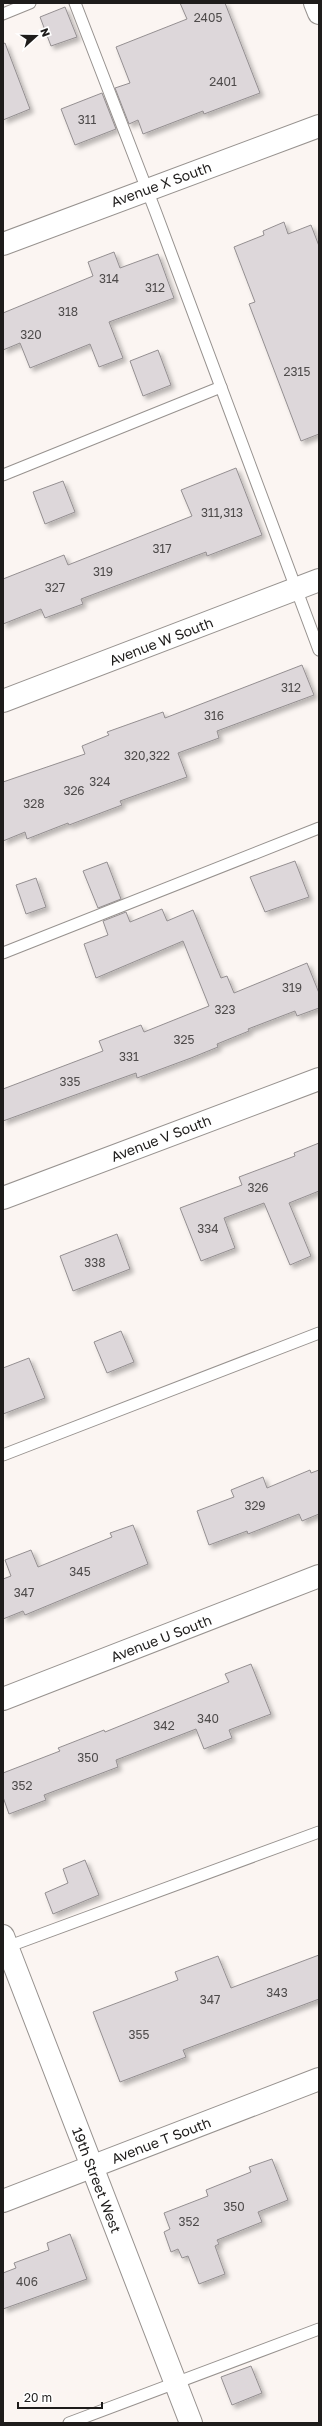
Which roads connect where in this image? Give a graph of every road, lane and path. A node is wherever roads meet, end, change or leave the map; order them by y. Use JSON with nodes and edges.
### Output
{"nodes":[{"id":1,"x":30,"y":3,"type":"edge"},
{"id":2,"x":75,"y":3,"type":"edge"},
{"id":3,"x":315,"y":3,"type":"edge"},
{"id":4,"x":319,"y":13,"type":"edge"},
{"id":5,"x":3,"y":14,"type":"edge"},
{"id":6,"x":319,"y":126,"type":"edge"},
{"id":7,"x":146,"y":188,"type":"junction"},
{"id":8,"x":3,"y":244,"type":"edge"},
{"id":9,"x":221,"y":387,"type":"junction"},
{"id":10,"x":3,"y":474,"type":"edge"},
{"id":11,"x":319,"y":580,"type":"edge"},
{"id":12,"x":296,"y":589,"type":"junction"},
{"id":13,"x":319,"y":650,"type":"edge"},
{"id":14,"x":3,"y":701,"type":"edge"},
{"id":15,"x":319,"y":828,"type":"edge"},
{"id":16,"x":3,"y":953,"type":"edge"},
{"id":17,"x":319,"y":1079,"type":"edge"},
{"id":18,"x":3,"y":1198,"type":"edge"},
{"id":19,"x":319,"y":1333,"type":"edge"},
{"id":20,"x":3,"y":1455,"type":"edge"},
{"id":21,"x":319,"y":1576,"type":"edge"},
{"id":22,"x":3,"y":1699,"type":"edge"},
{"id":23,"x":319,"y":1832,"type":"edge"},
{"id":24,"x":4,"y":1944,"type":"edge"},
{"id":25,"x":319,"y":2078,"type":"edge"},
{"id":26,"x":92,"y":2167,"type":"junction"},
{"id":27,"x":3,"y":2201,"type":"edge"},
{"id":28,"x":319,"y":2329,"type":"edge"},
{"id":29,"x":176,"y":2382,"type":"junction"},
{"id":30,"x":69,"y":2423,"type":"edge"},
{"id":31,"x":191,"y":2423,"type":"edge"}],
"edges":[{"from":1,"to":5,"type":"lane"},
{"from":2,"to":7,"type":"lane"},
{"from":3,"to":4,"type":"street"},
{"from":6,"to":7,"type":"street","name":"Avenue X South"},
{"from":7,"to":8,"type":"street","name":"Avenue X South"},
{"from":7,"to":9,"type":"lane"},
{"from":9,"to":10,"type":"lane"},
{"from":9,"to":12,"type":"lane"},
{"from":11,"to":12,"type":"street","name":"Avenue W South"},
{"from":12,"to":13,"type":"lane"},
{"from":12,"to":14,"type":"street","name":"Avenue W South"},
{"from":15,"to":16,"type":"lane"},
{"from":17,"to":18,"type":"street","name":"Avenue V South"},
{"from":19,"to":20,"type":"lane"},
{"from":21,"to":22,"type":"street","name":"Avenue U South"},
{"from":23,"to":24,"type":"lane"},
{"from":24,"to":26,"type":"street","name":"19th Street West"},
{"from":25,"to":26,"type":"street","name":"Avenue T South"},
{"from":26,"to":27,"type":"street","name":"Avenue T South"},
{"from":26,"to":29,"type":"street","name":"19th Street West"},
{"from":28,"to":29,"type":"lane"},
{"from":29,"to":30,"type":"lane"},
{"from":29,"to":31,"type":"street","name":"19th Street West"}]}
